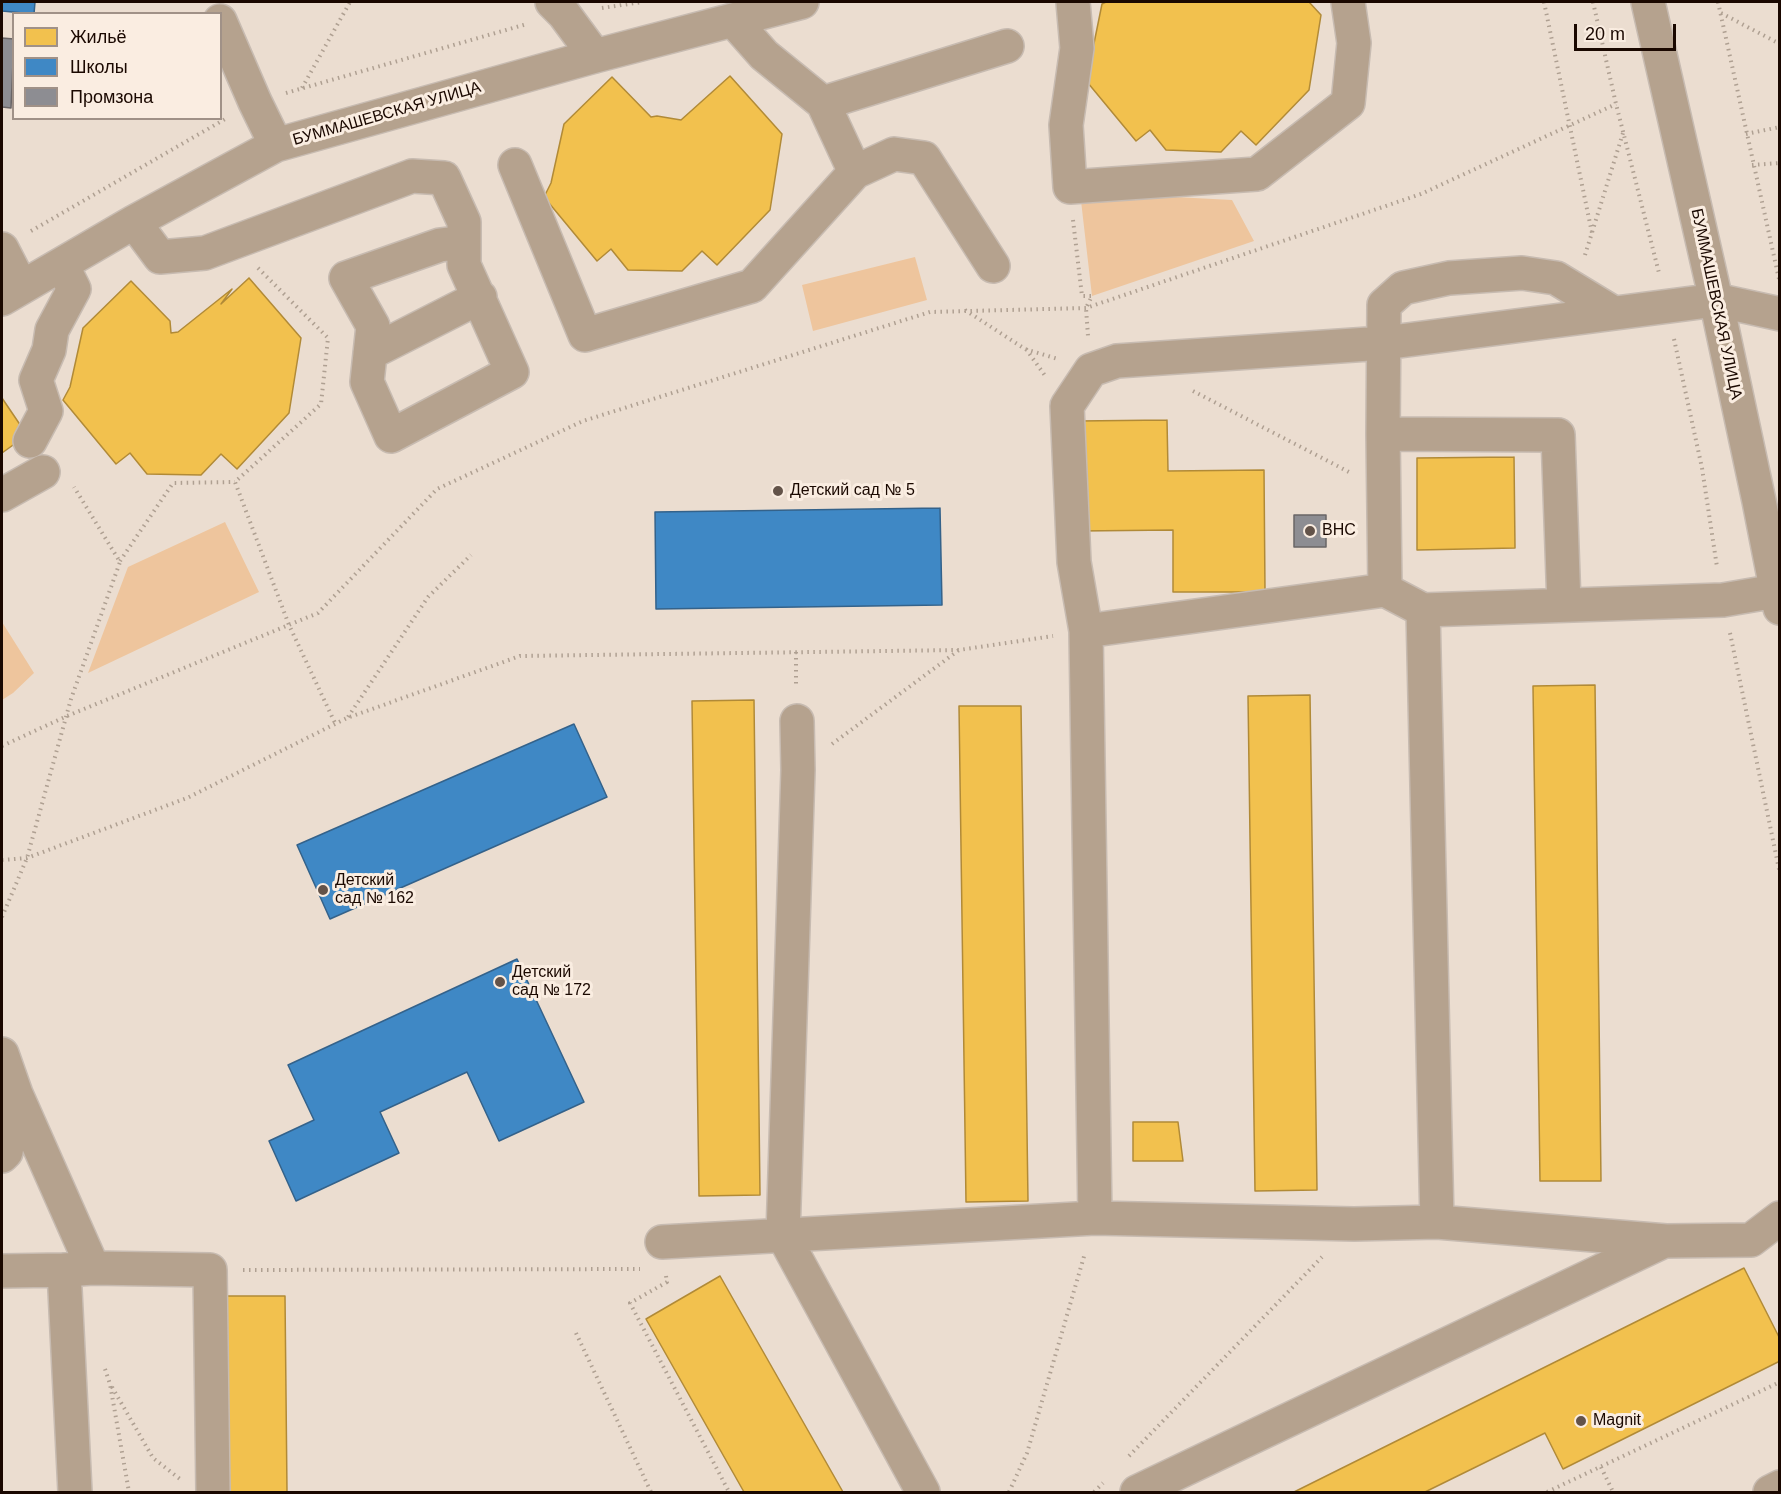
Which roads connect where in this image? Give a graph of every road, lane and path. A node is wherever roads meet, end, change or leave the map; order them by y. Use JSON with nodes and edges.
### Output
{"nodes":[{"id":1,"x":350,"y":2,"type":"edge"},
{"id":2,"x":802,"y":2,"type":"edge"},
{"id":3,"x":1073,"y":2,"type":"edge"},
{"id":4,"x":1348,"y":2,"type":"edge"},
{"id":5,"x":1544,"y":2,"type":"edge"},
{"id":6,"x":1593,"y":2,"type":"edge"},
{"id":7,"x":1648,"y":2,"type":"edge"},
{"id":8,"x":1718,"y":2,"type":"edge"},
{"id":9,"x":562,"y":6,"type":"edge"},
{"id":10,"x":1720,"y":13,"type":"junction"},
{"id":11,"x":733,"y":20,"type":"junction"},
{"id":12,"x":222,"y":25,"type":"edge"},
{"id":13,"x":1779,"y":44,"type":"edge"},
{"id":14,"x":1007,"y":46,"type":"dead end"},
{"id":15,"x":595,"y":56,"type":"junction"},
{"id":16,"x":302,"y":88,"type":"dead end"},
{"id":17,"x":823,"y":103,"type":"junction"},
{"id":18,"x":1616,"y":104,"type":"junction"},
{"id":19,"x":1568,"y":126,"type":"junction"},
{"id":20,"x":1779,"y":128,"type":"edge"},
{"id":21,"x":1623,"y":133,"type":"junction"},
{"id":22,"x":1746,"y":134,"type":"junction"},
{"id":23,"x":276,"y":145,"type":"junction"},
{"id":24,"x":1779,"y":164,"type":"edge"},
{"id":25,"x":515,"y":165,"type":"dead end"},
{"id":26,"x":1752,"y":165,"type":"junction"},
{"id":27,"x":855,"y":172,"type":"junction"},
{"id":28,"x":1070,"y":187,"type":"junction"},
{"id":29,"x":134,"y":222,"type":"junction"},
{"id":30,"x":1592,"y":233,"type":"junction"},
{"id":31,"x":236,"y":242,"type":"junction"},
{"id":32,"x":464,"y":242,"type":"junction"},
{"id":33,"x":2,"y":249,"type":"edge"},
{"id":34,"x":62,"y":265,"type":"junction"},
{"id":35,"x":993,"y":266,"type":"dead end"},
{"id":36,"x":1779,"y":283,"type":"edge"},
{"id":37,"x":1574,"y":289,"type":"junction"},
{"id":38,"x":11,"y":293,"type":"edge"},
{"id":39,"x":480,"y":297,"type":"junction"},
{"id":40,"x":1716,"y":300,"type":"junction"},
{"id":41,"x":1667,"y":306,"type":"junction"},
{"id":42,"x":1086,"y":308,"type":"junction"},
{"id":43,"x":965,"y":310,"type":"junction"},
{"id":44,"x":1612,"y":312,"type":"junction"},
{"id":45,"x":1779,"y":314,"type":"edge"},
{"id":46,"x":1384,"y":343,"type":"junction"},
{"id":47,"x":370,"y":352,"type":"junction"},
{"id":48,"x":1091,"y":370,"type":"junction"},
{"id":49,"x":1185,"y":387,"type":"dead end"},
{"id":50,"x":1383,"y":434,"type":"junction"},
{"id":51,"x":30,"y":441,"type":"dead end"},
{"id":52,"x":43,"y":472,"type":"dead end"},
{"id":53,"x":235,"y":482,"type":"junction"},
{"id":54,"x":72,"y":485,"type":"dead end"},
{"id":55,"x":1384,"y":490,"type":"junction"},
{"id":56,"x":2,"y":495,"type":"edge"},
{"id":57,"x":1769,"y":499,"type":"edge"},
{"id":58,"x":471,"y":555,"type":"dead end"},
{"id":59,"x":120,"y":562,"type":"junction"},
{"id":60,"x":1385,"y":590,"type":"junction"},
{"id":61,"x":1722,"y":600,"type":"junction"},
{"id":62,"x":1778,"y":600,"type":"edge"},
{"id":63,"x":1564,"y":605,"type":"junction"},
{"id":64,"x":1423,"y":610,"type":"junction"},
{"id":65,"x":289,"y":625,"type":"junction"},
{"id":66,"x":1086,"y":631,"type":"junction"},
{"id":67,"x":959,"y":650,"type":"junction"},
{"id":68,"x":67,"y":716,"type":"junction"},
{"id":69,"x":347,"y":718,"type":"junction"},
{"id":70,"x":796,"y":720,"type":"dead end"},
{"id":71,"x":335,"y":723,"type":"junction"},
{"id":72,"x":2,"y":746,"type":"edge"},
{"id":73,"x":798,"y":770,"type":"junction"},
{"id":74,"x":27,"y":858,"type":"junction"},
{"id":75,"x":2,"y":860,"type":"edge"},
{"id":76,"x":1779,"y":874,"type":"edge"},
{"id":77,"x":2,"y":916,"type":"edge"},
{"id":78,"x":2,"y":1054,"type":"edge"},
{"id":79,"x":16,"y":1094,"type":"junction"},
{"id":80,"x":2,"y":1156,"type":"edge"},
{"id":81,"x":1095,"y":1218,"type":"junction"},
{"id":82,"x":1779,"y":1218,"type":"edge"},
{"id":83,"x":1437,"y":1222,"type":"junction"},
{"id":84,"x":1354,"y":1224,"type":"junction"},
{"id":85,"x":783,"y":1235,"type":"junction"},
{"id":86,"x":1666,"y":1241,"type":"junction"},
{"id":87,"x":662,"y":1242,"type":"dead end"},
{"id":88,"x":78,"y":1269,"type":"junction"},
{"id":89,"x":641,"y":1269,"type":"dead end"},
{"id":90,"x":210,"y":1270,"type":"junction"},
{"id":91,"x":2,"y":1272,"type":"edge"},
{"id":92,"x":630,"y":1303,"type":"dead end"},
{"id":93,"x":576,"y":1333,"type":"dead end"},
{"id":94,"x":104,"y":1366,"type":"dead end"},
{"id":95,"x":1779,"y":1382,"type":"edge"},
{"id":96,"x":110,"y":1384,"type":"junction"},
{"id":97,"x":1127,"y":1459,"type":"dead end"},
{"id":98,"x":1600,"y":1467,"type":"junction"},
{"id":99,"x":1123,"y":1484,"type":"edge"},
{"id":100,"x":1779,"y":1487,"type":"edge"},
{"id":101,"x":202,"y":1488,"type":"edge"},
{"id":102,"x":75,"y":1492,"type":"edge"},
{"id":103,"x":129,"y":1492,"type":"edge"},
{"id":104,"x":651,"y":1492,"type":"edge"},
{"id":105,"x":729,"y":1492,"type":"edge"},
{"id":106,"x":922,"y":1492,"type":"edge"},
{"id":107,"x":1009,"y":1492,"type":"edge"},
{"id":108,"x":1094,"y":1492,"type":"edge"},
{"id":109,"x":1548,"y":1492,"type":"edge"},
{"id":110,"x":1613,"y":1492,"type":"edge"},
{"id":111,"x":1770,"y":1492,"type":"edge"}],
"edges":[{"from":1,"to":16,"type":"path"},
{"from":2,"to":11,"type":"street","name":"БУММАШЕВСКАЯ УЛИЦА"},
{"from":3,"to":28,"type":"street"},
{"from":4,"to":28,"type":"street"},
{"from":5,"to":19,"type":"path"},
{"from":6,"to":18,"type":"path"},
{"from":7,"to":40,"type":"street","name":"БУММАШЕВСКАЯ УЛИЦА"},
{"from":8,"to":10,"type":"path"},
{"from":9,"to":15,"type":"street"},
{"from":10,"to":13,"type":"path"},
{"from":10,"to":22,"type":"path"},
{"from":11,"to":15,"type":"street","name":"БУММАШЕВСКАЯ УЛИЦА"},
{"from":11,"to":17,"type":"street"},
{"from":12,"to":23,"type":"street"},
{"from":14,"to":17,"type":"street"},
{"from":15,"to":23,"type":"street","name":"БУММАШЕВСКАЯ УЛИЦА"},
{"from":17,"to":27,"type":"street"},
{"from":18,"to":19,"type":"path"},
{"from":18,"to":21,"type":"path"},
{"from":19,"to":30,"type":"path"},
{"from":19,"to":42,"type":"path"},
{"from":20,"to":22,"type":"path"},
{"from":21,"to":30,"type":"path"},
{"from":21,"to":41,"type":"path"},
{"from":22,"to":26,"type":"path"},
{"from":23,"to":29,"type":"street","name":"БУММАШЕВСКАЯ УЛИЦА"},
{"from":24,"to":26,"type":"path"},
{"from":25,"to":27,"type":"street"},
{"from":26,"to":36,"type":"path"},
{"from":27,"to":35,"type":"street"},
{"from":28,"to":42,"type":"path"},
{"from":29,"to":31,"type":"street"},
{"from":29,"to":34,"type":"street","name":"БУММАШЕВСКАЯ УЛИЦА"},
{"from":30,"to":37,"type":"path"},
{"from":31,"to":32,"type":"street"},
{"from":31,"to":53,"type":"path"},
{"from":32,"to":39,"type":"street"},
{"from":32,"to":47,"type":"street"},
{"from":33,"to":38,"type":"street"},
{"from":34,"to":38,"type":"street","name":"БУММАШЕВСКАЯ УЛИЦА"},
{"from":34,"to":51,"type":"street"},
{"from":37,"to":44,"type":"street"},
{"from":37,"to":46,"type":"street"},
{"from":39,"to":47,"type":"street"},
{"from":39,"to":47,"type":"street"},
{"from":40,"to":41,"type":"street"},
{"from":40,"to":45,"type":"street"},
{"from":40,"to":57,"type":"street","name":"БУММАШЕВСКАЯ УЛИЦА"},
{"from":41,"to":44,"type":"street"},
{"from":41,"to":61,"type":"path"},
{"from":42,"to":43,"type":"path"},
{"from":42,"to":48,"type":"path"},
{"from":43,"to":48,"type":"path"},
{"from":43,"to":65,"type":"path"},
{"from":44,"to":46,"type":"street"},
{"from":46,"to":48,"type":"street"},
{"from":46,"to":50,"type":"street"},
{"from":48,"to":66,"type":"street"},
{"from":49,"to":55,"type":"path"},
{"from":50,"to":55,"type":"street"},
{"from":50,"to":63,"type":"street"},
{"from":52,"to":56,"type":"street"},
{"from":53,"to":59,"type":"path"},
{"from":53,"to":65,"type":"path"},
{"from":54,"to":59,"type":"path"},
{"from":55,"to":60,"type":"street"},
{"from":57,"to":62,"type":"street","name":"БУММАШЕВСКАЯ УЛИЦА"},
{"from":58,"to":69,"type":"path"},
{"from":59,"to":68,"type":"path"},
{"from":60,"to":64,"type":"street"},
{"from":60,"to":66,"type":"street"},
{"from":61,"to":62,"type":"street"},
{"from":61,"to":63,"type":"street"},
{"from":61,"to":76,"type":"path"},
{"from":63,"to":64,"type":"street"},
{"from":64,"to":83,"type":"street"},
{"from":65,"to":68,"type":"path"},
{"from":65,"to":71,"type":"path"},
{"from":66,"to":67,"type":"path"},
{"from":66,"to":81,"type":"street"},
{"from":67,"to":69,"type":"path"},
{"from":67,"to":73,"type":"path"},
{"from":68,"to":72,"type":"path"},
{"from":68,"to":74,"type":"path"},
{"from":69,"to":71,"type":"path"},
{"from":70,"to":73,"type":"street"},
{"from":71,"to":74,"type":"path"},
{"from":73,"to":85,"type":"street"},
{"from":74,"to":75,"type":"path"},
{"from":74,"to":77,"type":"path"},
{"from":78,"to":79,"type":"street"},
{"from":79,"to":80,"type":"street"},
{"from":79,"to":88,"type":"street"},
{"from":81,"to":84,"type":"street"},
{"from":81,"to":85,"type":"street"},
{"from":81,"to":107,"type":"path"},
{"from":82,"to":86,"type":"street"},
{"from":83,"to":84,"type":"street"},
{"from":83,"to":86,"type":"street"},
{"from":84,"to":97,"type":"path"},
{"from":85,"to":87,"type":"street"},
{"from":85,"to":106,"type":"street"},
{"from":86,"to":99,"type":"street"},
{"from":88,"to":90,"type":"street"},
{"from":88,"to":91,"type":"street"},
{"from":88,"to":102,"type":"street"},
{"from":89,"to":90,"type":"path"},
{"from":90,"to":101,"type":"street"},
{"from":92,"to":105,"type":"path"},
{"from":93,"to":104,"type":"path"},
{"from":94,"to":96,"type":"path"},
{"from":95,"to":98,"type":"path"},
{"from":96,"to":101,"type":"path"},
{"from":96,"to":103,"type":"path"},
{"from":98,"to":109,"type":"path"},
{"from":98,"to":110,"type":"path"},
{"from":99,"to":108,"type":"path"},
{"from":100,"to":111,"type":"street"}]}
